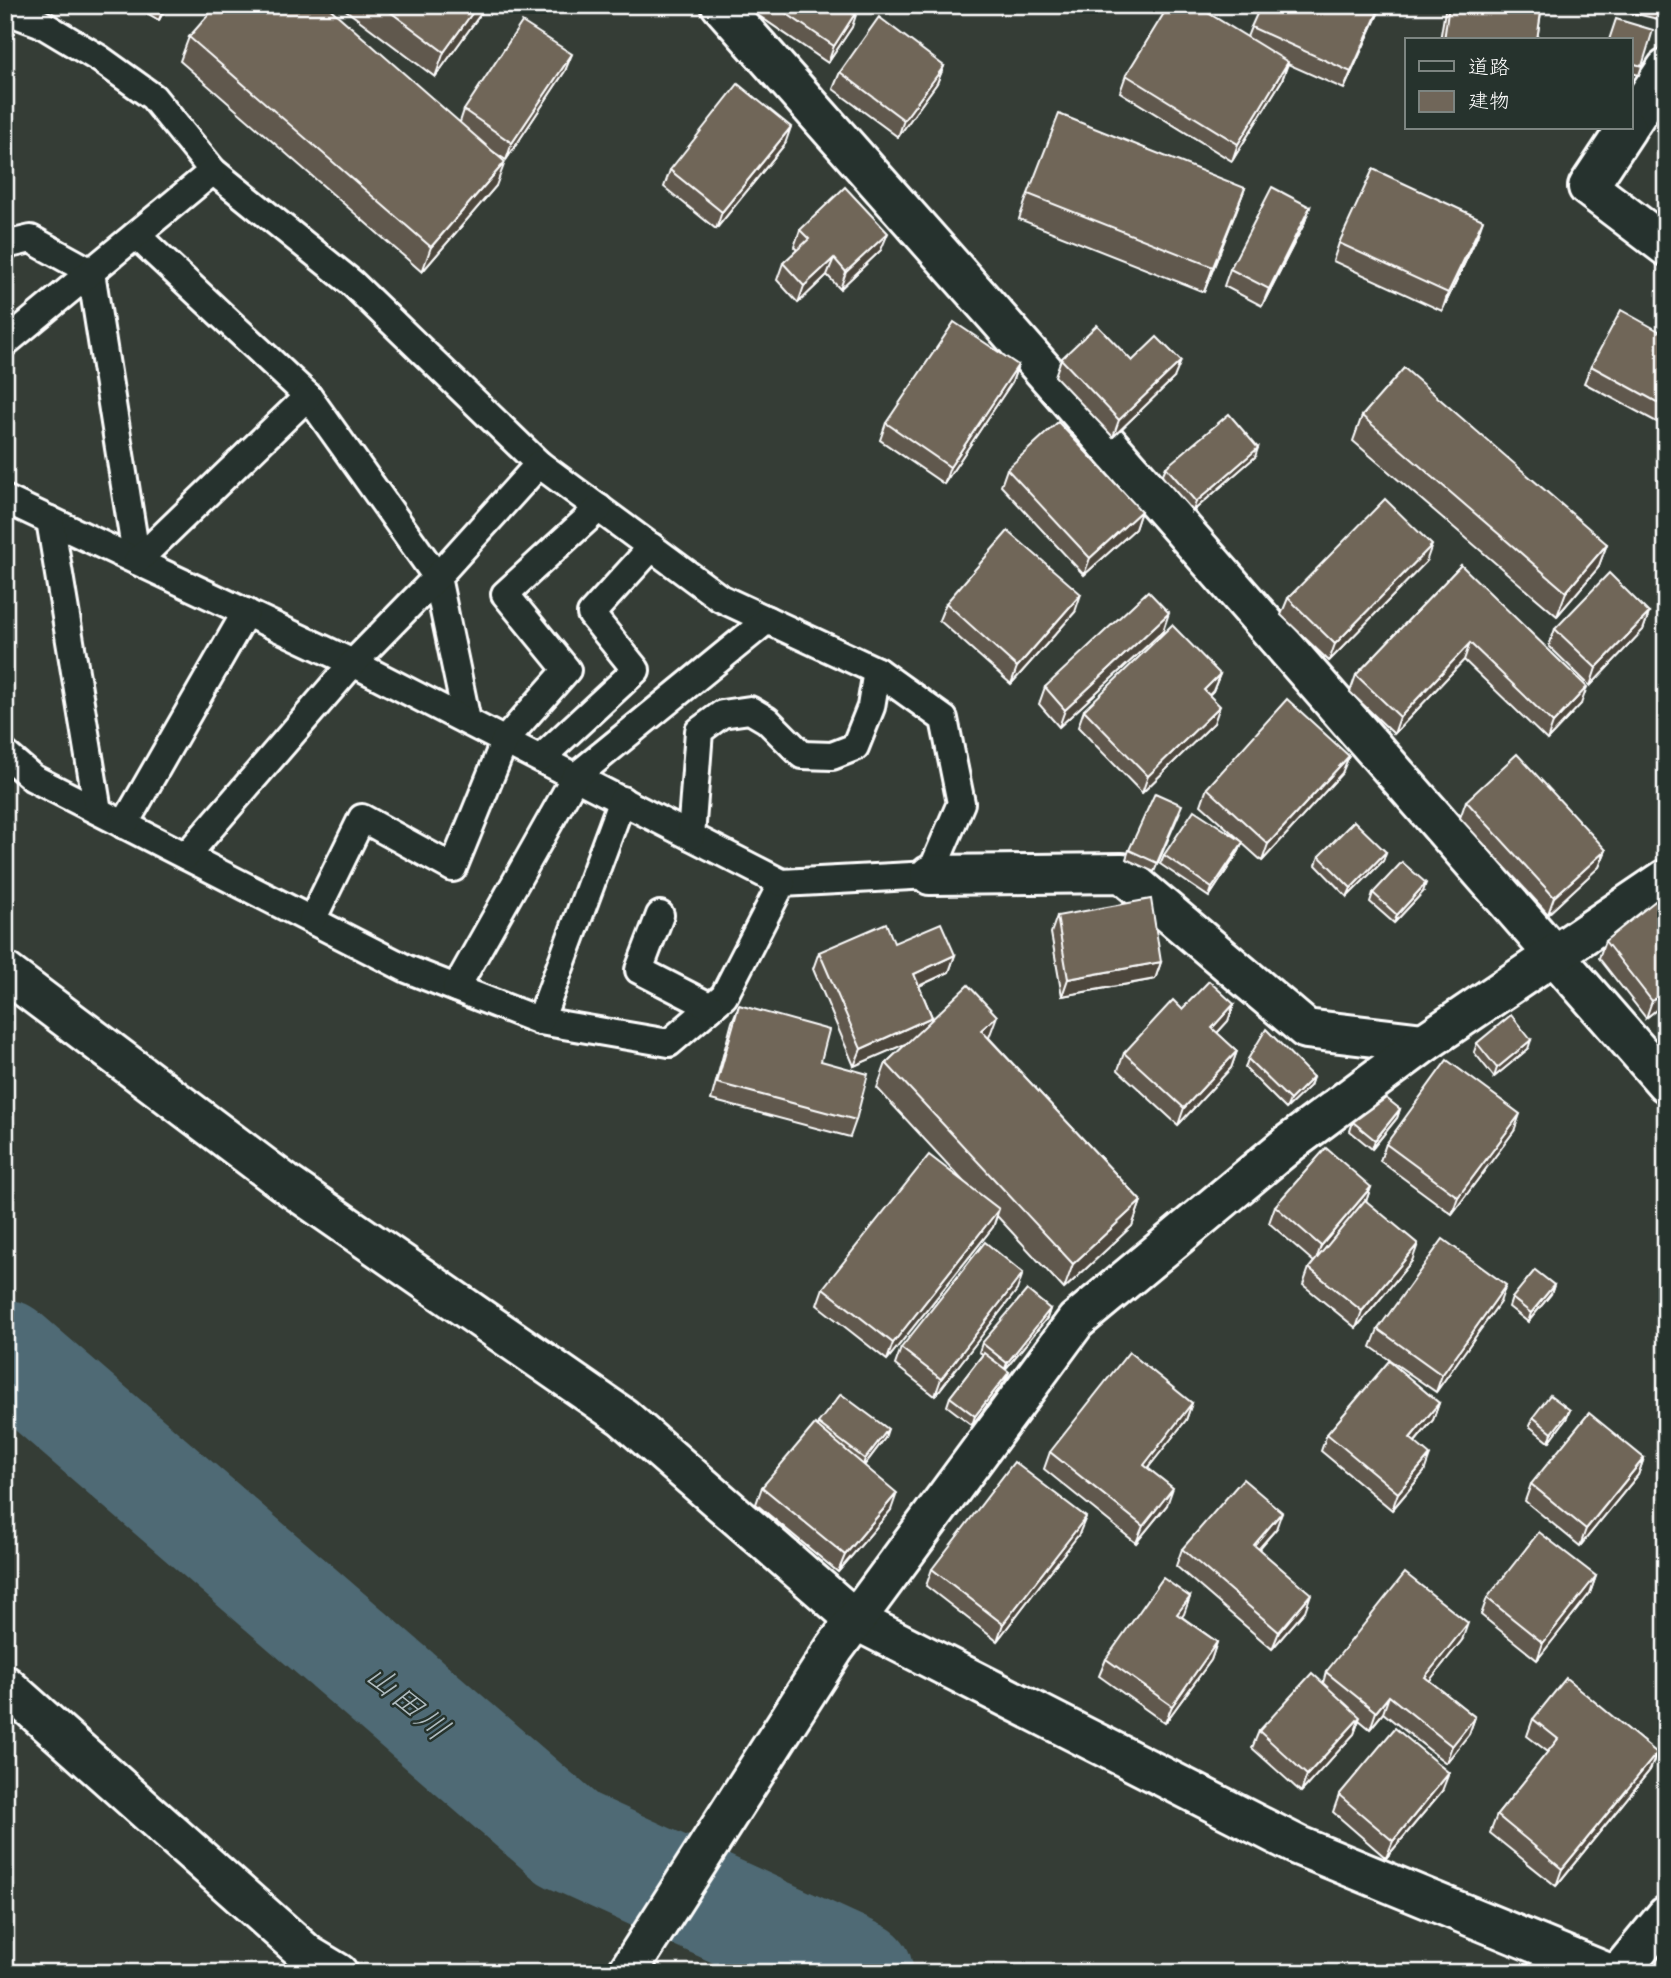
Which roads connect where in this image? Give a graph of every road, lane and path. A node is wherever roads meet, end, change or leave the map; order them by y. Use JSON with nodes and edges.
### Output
{"nodes":[{"id":1,"x":721,"y":5,"type":"edge"},
{"id":2,"x":5,"y":10,"type":"edge"},
{"id":3,"x":1666,"y":69,"type":"edge"},
{"id":4,"x":1632,"y":120,"type":"edge"},
{"id":5,"x":1626,"y":130,"type":"edge"},
{"id":6,"x":213,"y":171,"type":"junction"},
{"id":7,"x":136,"y":235,"type":"junction"},
{"id":8,"x":5,"y":245,"type":"edge"},
{"id":9,"x":1666,"y":246,"type":"edge"},
{"id":10,"x":91,"y":272,"type":"junction"},
{"id":11,"x":5,"y":343,"type":"edge"},
{"id":12,"x":308,"y":396,"type":"junction"},
{"id":13,"x":539,"y":464,"type":"junction"},
{"id":14,"x":5,"y":499,"type":"edge"},
{"id":15,"x":599,"y":508,"type":"junction"},
{"id":16,"x":50,"y":520,"type":"junction"},
{"id":17,"x":652,"y":547,"type":"junction"},
{"id":18,"x":137,"y":561,"type":"junction"},
{"id":19,"x":437,"y":577,"type":"junction"},
{"id":20,"x":246,"y":612,"type":"junction"},
{"id":21,"x":767,"y":620,"type":"junction"},
{"id":22,"x":353,"y":663,"type":"junction"},
{"id":23,"x":877,"y":671,"type":"junction"},
{"id":24,"x":467,"y":721,"type":"junction"},
{"id":25,"x":505,"y":740,"type":"junction"},
{"id":26,"x":5,"y":754,"type":"edge"},
{"id":27,"x":541,"y":758,"type":"junction"},
{"id":28,"x":575,"y":777,"type":"junction"},
{"id":29,"x":622,"y":800,"type":"junction"},
{"id":30,"x":98,"y":811,"type":"junction"},
{"id":31,"x":124,"y":825,"type":"junction"},
{"id":32,"x":691,"y":835,"type":"junction"},
{"id":33,"x":186,"y":856,"type":"junction"},
{"id":34,"x":930,"y":875,"type":"junction"},
{"id":35,"x":1666,"y":879,"type":"edge"},
{"id":36,"x":782,"y":883,"type":"junction"},
{"id":37,"x":660,"y":915,"type":"dead end"},
{"id":38,"x":312,"y":920,"type":"junction"},
{"id":39,"x":1554,"y":956,"type":"junction"},
{"id":40,"x":5,"y":972,"type":"edge"},
{"id":41,"x":456,"y":988,"type":"junction"},
{"id":42,"x":711,"y":1007,"type":"junction"},
{"id":43,"x":540,"y":1021,"type":"junction"},
{"id":44,"x":1424,"y":1043,"type":"junction"},
{"id":45,"x":1666,"y":1083,"type":"edge"},
{"id":46,"x":846,"y":1635,"type":"junction"},
{"id":47,"x":5,"y":1685,"type":"edge"},
{"id":48,"x":1666,"y":1916,"type":"edge"},
{"id":49,"x":338,"y":1973,"type":"edge"},
{"id":50,"x":626,"y":1973,"type":"edge"},
{"id":51,"x":1608,"y":1973,"type":"edge"},
{"id":52,"x":1619,"y":1973,"type":"edge"}],
"edges":[{"from":1,"to":39,"type":"street"},
{"from":2,"to":6,"type":"lane"},
{"from":3,"to":4,"type":"street"},
{"from":5,"to":9,"type":"street"},
{"from":6,"to":7,"type":"lane"},
{"from":6,"to":13,"type":"lane"},
{"from":7,"to":10,"type":"lane"},
{"from":7,"to":12,"type":"lane"},
{"from":8,"to":10,"type":"lane"},
{"from":10,"to":11,"type":"lane"},
{"from":10,"to":18,"type":"lane"},
{"from":12,"to":18,"type":"lane"},
{"from":12,"to":19,"type":"lane"},
{"from":13,"to":15,"type":"lane"},
{"from":13,"to":19,"type":"lane"},
{"from":14,"to":16,"type":"lane"},
{"from":15,"to":17,"type":"lane"},
{"from":15,"to":25,"type":"lane"},
{"from":16,"to":18,"type":"lane"},
{"from":16,"to":30,"type":"lane"},
{"from":17,"to":21,"type":"lane"},
{"from":17,"to":27,"type":"lane"},
{"from":18,"to":20,"type":"lane"},
{"from":19,"to":22,"type":"lane"},
{"from":19,"to":24,"type":"lane"},
{"from":20,"to":22,"type":"lane"},
{"from":20,"to":31,"type":"lane"},
{"from":21,"to":23,"type":"lane"},
{"from":21,"to":28,"type":"lane"},
{"from":22,"to":24,"type":"lane"},
{"from":22,"to":33,"type":"lane"},
{"from":23,"to":32,"type":"lane"},
{"from":23,"to":34,"type":"lane"},
{"from":24,"to":25,"type":"lane"},
{"from":25,"to":27,"type":"lane"},
{"from":25,"to":38,"type":"lane"},
{"from":26,"to":30,"type":"lane"},
{"from":27,"to":28,"type":"lane"},
{"from":28,"to":29,"type":"lane"},
{"from":28,"to":41,"type":"lane"},
{"from":29,"to":32,"type":"lane"},
{"from":29,"to":43,"type":"lane"},
{"from":30,"to":31,"type":"lane"},
{"from":31,"to":33,"type":"lane"},
{"from":32,"to":36,"type":"lane"},
{"from":33,"to":38,"type":"lane"},
{"from":34,"to":36,"type":"lane"},
{"from":34,"to":44,"type":"street"},
{"from":35,"to":39,"type":"street"},
{"from":36,"to":42,"type":"lane"},
{"from":37,"to":42,"type":"lane"},
{"from":38,"to":41,"type":"lane"},
{"from":39,"to":44,"type":"street"},
{"from":39,"to":45,"type":"street"},
{"from":40,"to":46,"type":"street"},
{"from":41,"to":43,"type":"lane"},
{"from":42,"to":43,"type":"lane"},
{"from":44,"to":46,"type":"street"},
{"from":46,"to":50,"type":"street"},
{"from":46,"to":51,"type":"street"},
{"from":47,"to":49,"type":"street"},
{"from":48,"to":52,"type":"street"}]}
